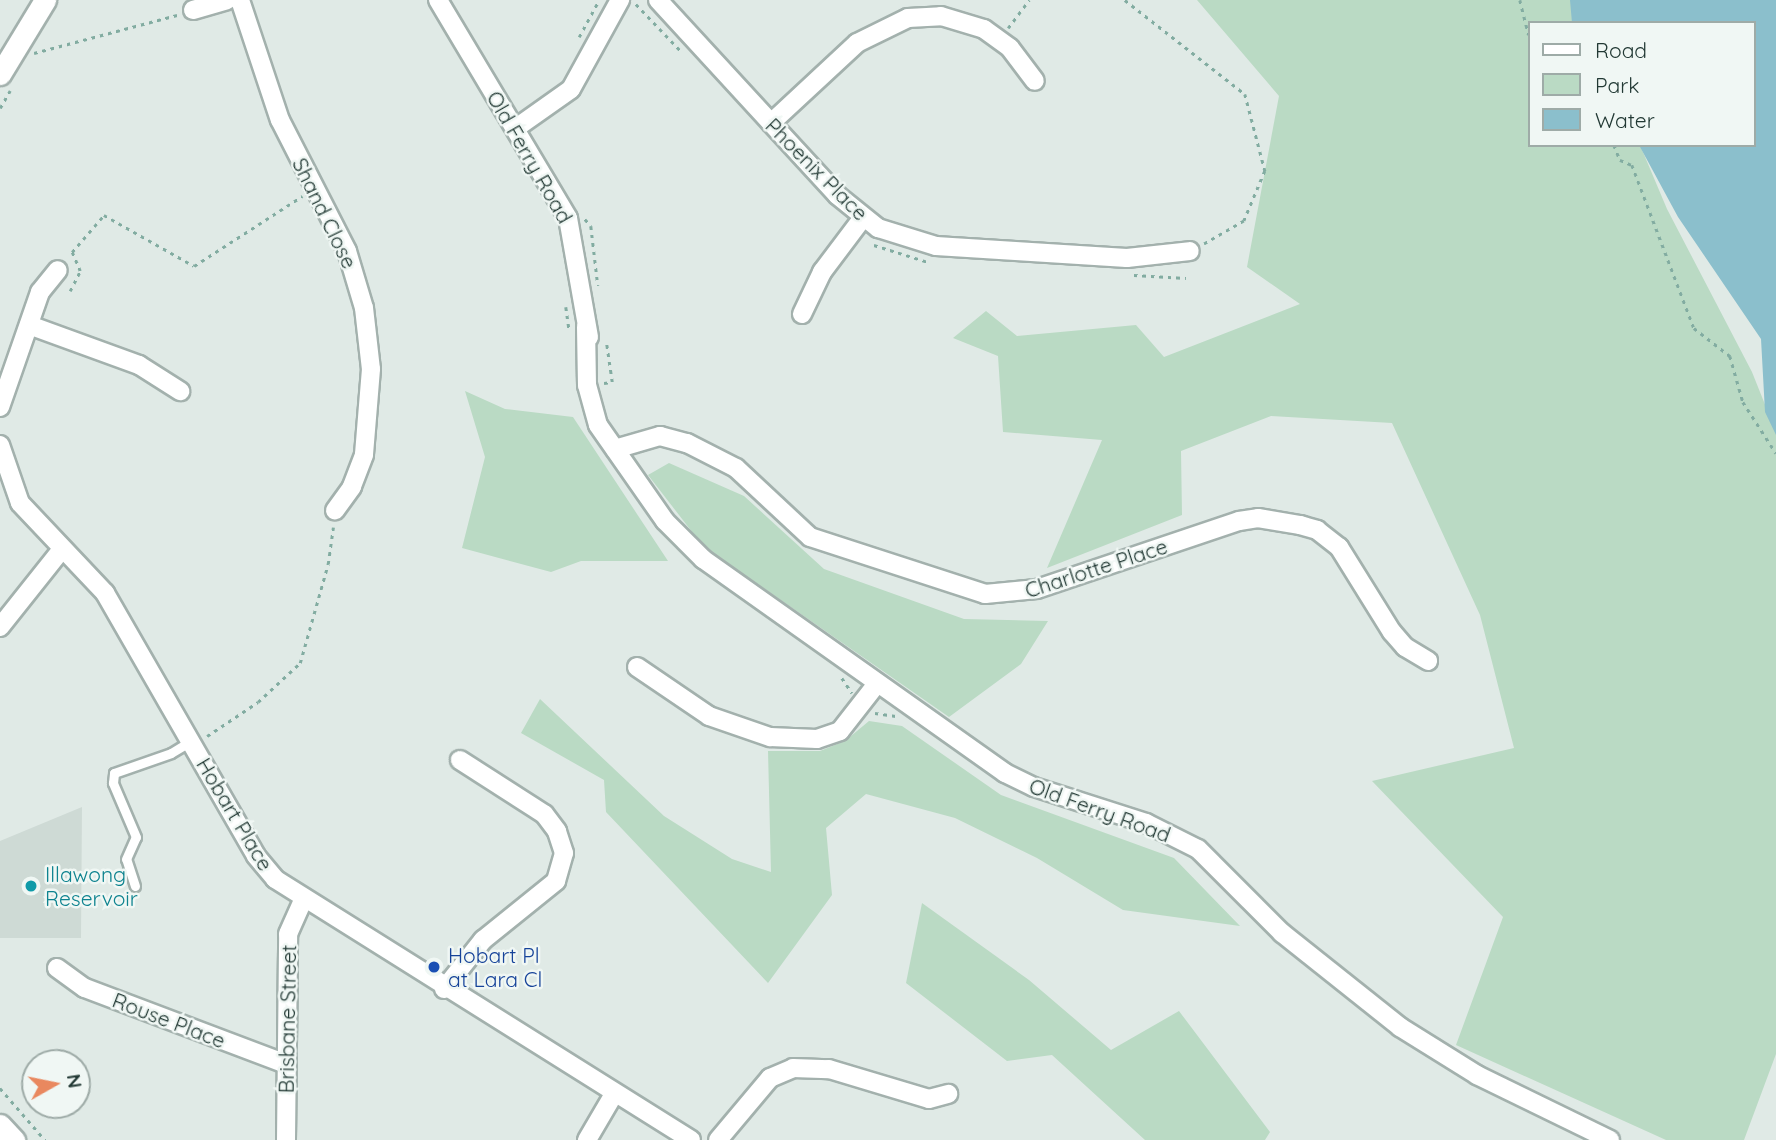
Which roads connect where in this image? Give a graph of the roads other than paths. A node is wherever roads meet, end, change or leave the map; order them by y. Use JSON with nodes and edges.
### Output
{"nodes":[{"id":1,"x":45,"y":0,"type":"edge"},
{"id":2,"x":227,"y":0,"type":"edge"},
{"id":3,"x":240,"y":0,"type":"edge"},
{"id":4,"x":438,"y":0,"type":"edge"},
{"id":5,"x":658,"y":0,"type":"edge"},
{"id":6,"x":628,"y":2,"type":"edge"},
{"id":7,"x":193,"y":10,"type":"road end"},
{"id":8,"x":5,"y":65,"type":"edge"},
{"id":9,"x":1035,"y":82,"type":"dead end"},
{"id":10,"x":771,"y":123,"type":"junction"},
{"id":11,"x":516,"y":128,"type":"junction"},
{"id":12,"x":858,"y":225,"type":"junction"},
{"id":13,"x":1190,"y":251,"type":"road end"},
{"id":14,"x":58,"y":270,"type":"dead end"},
{"id":15,"x":802,"y":314,"type":"dead end"},
{"id":16,"x":29,"y":325,"type":"junction"},
{"id":17,"x":180,"y":391,"type":"dead end"},
{"id":18,"x":0,"y":407,"type":"edge"},
{"id":19,"x":0,"y":445,"type":"edge"},
{"id":20,"x":615,"y":449,"type":"junction"},
{"id":21,"x":335,"y":510,"type":"road end"},
{"id":22,"x":62,"y":549,"type":"junction"},
{"id":23,"x":0,"y":627,"type":"edge"},
{"id":24,"x":1427,"y":661,"type":"dead end"},
{"id":25,"x":638,"y":667,"type":"dead end"},
{"id":26,"x":876,"y":685,"type":"junction"},
{"id":27,"x":192,"y":743,"type":"junction"},
{"id":28,"x":460,"y":760,"type":"dead end"},
{"id":29,"x":135,"y":886,"type":"dead end"},
{"id":30,"x":303,"y":901,"type":"junction"},
{"id":31,"x":57,"y":968,"type":"dead end"},
{"id":32,"x":444,"y":989,"type":"junction"},
{"id":33,"x":286,"y":1064,"type":"junction"},
{"id":34,"x":614,"y":1094,"type":"junction"},
{"id":35,"x":948,"y":1094,"type":"dead end"},
{"id":36,"x":0,"y":1125,"type":"edge"},
{"id":37,"x":14,"y":1140,"type":"edge"},
{"id":38,"x":286,"y":1140,"type":"edge"},
{"id":39,"x":587,"y":1140,"type":"edge"},
{"id":40,"x":691,"y":1140,"type":"edge"},
{"id":41,"x":718,"y":1140,"type":"edge"},
{"id":42,"x":1610,"y":1140,"type":"edge"}],
"edges":[{"from":1,"to":8,"type":"street"},
{"from":2,"to":7,"type":"street"},
{"from":3,"to":21,"type":"street","name":"Shand Close"},
{"from":4,"to":11,"type":"street","name":"Old Ferry Road"},
{"from":5,"to":10,"type":"street","name":"Phoenix Place"},
{"from":6,"to":11,"type":"street"},
{"from":9,"to":10,"type":"street"},
{"from":10,"to":12,"type":"street","name":"Phoenix Place"},
{"from":11,"to":20,"type":"street","name":"Old Ferry Road"},
{"from":12,"to":13,"type":"street","name":"Phoenix Place"},
{"from":12,"to":15,"type":"street"},
{"from":14,"to":16,"type":"street"},
{"from":16,"to":17,"type":"street"},
{"from":16,"to":18,"type":"street"},
{"from":19,"to":22,"type":"street","name":"Hobart Place"},
{"from":20,"to":24,"type":"street","name":"Charlotte Place"},
{"from":20,"to":26,"type":"street","name":"Old Ferry Road"},
{"from":22,"to":23,"type":"street"},
{"from":22,"to":27,"type":"street","name":"Hobart Place"},
{"from":25,"to":26,"type":"street"},
{"from":26,"to":42,"type":"street","name":"Old Ferry Road"},
{"from":27,"to":29,"type":"lane"},
{"from":27,"to":30,"type":"street","name":"Hobart Place"},
{"from":28,"to":32,"type":"street"},
{"from":30,"to":32,"type":"street","name":"Hobart Place"},
{"from":30,"to":33,"type":"street","name":"Brisbane Street"},
{"from":31,"to":33,"type":"street","name":"Rouse Place"},
{"from":32,"to":34,"type":"street","name":"Hobart Place"},
{"from":33,"to":38,"type":"street","name":"Brisbane Street"},
{"from":34,"to":39,"type":"street"},
{"from":34,"to":40,"type":"street","name":"Hobart Place"},
{"from":35,"to":41,"type":"street"},
{"from":36,"to":37,"type":"street"}]}
